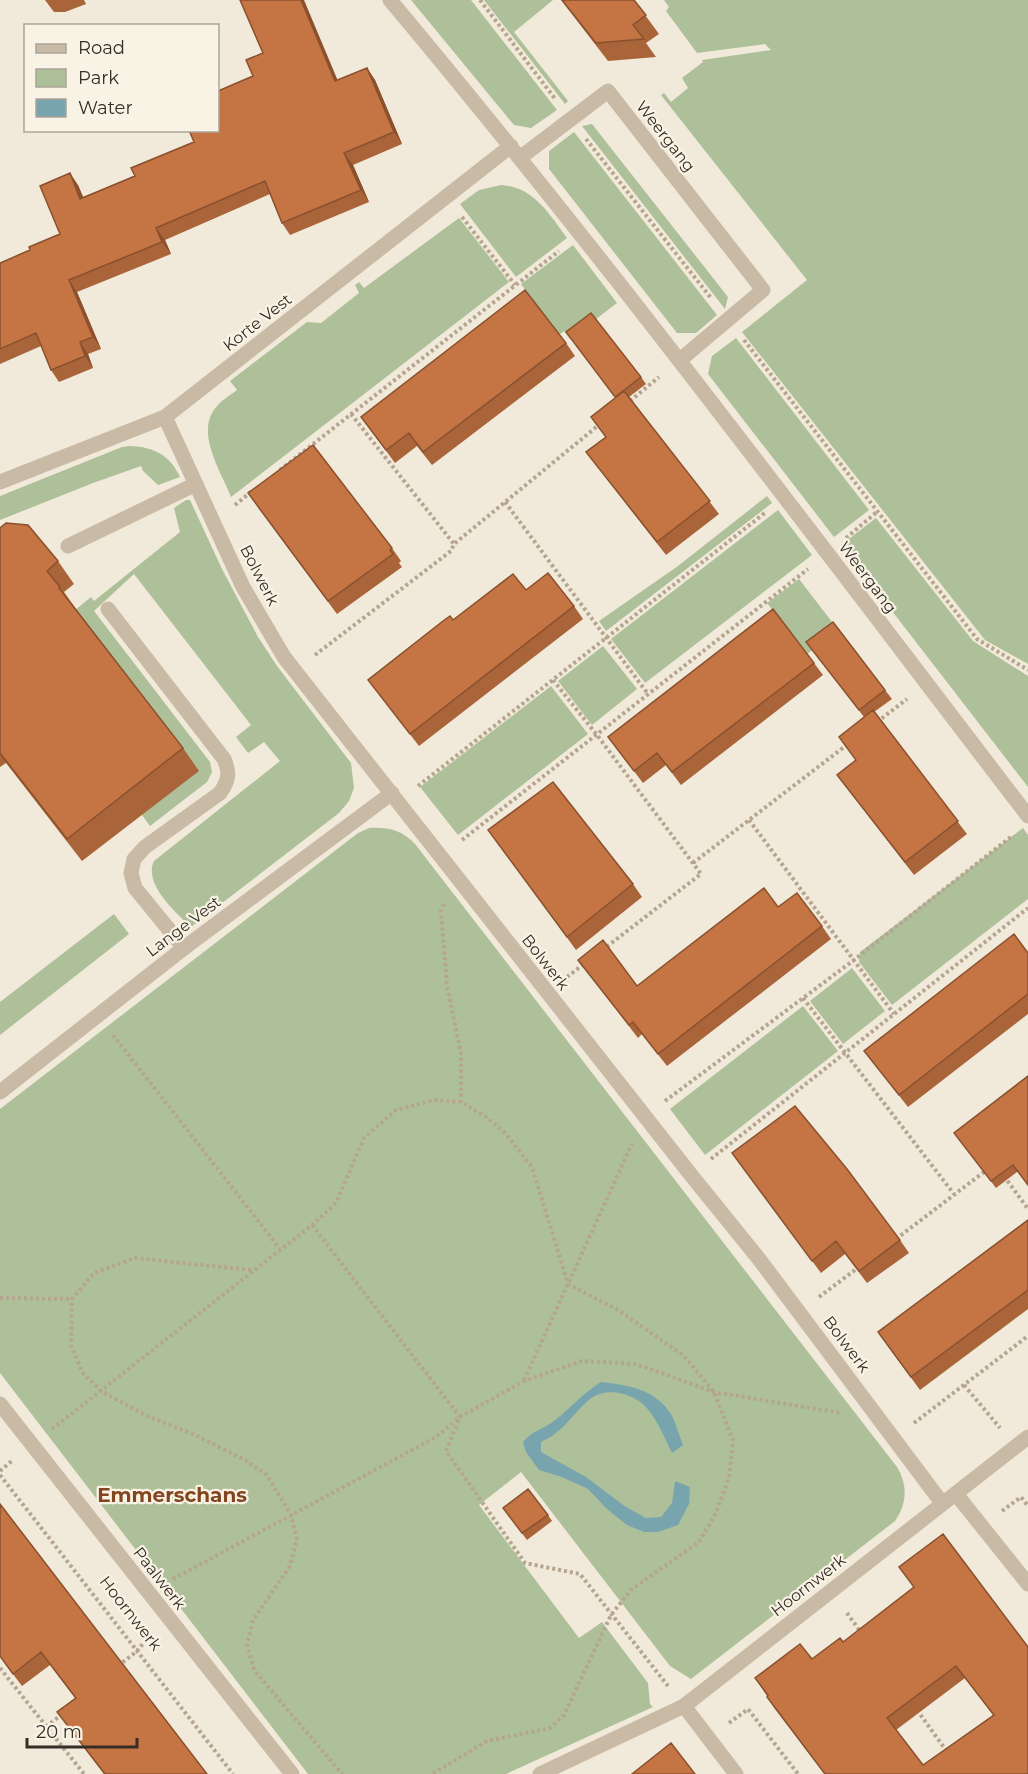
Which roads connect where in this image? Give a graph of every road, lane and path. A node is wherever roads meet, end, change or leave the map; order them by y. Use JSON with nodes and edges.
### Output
{"nodes":[{"id":1,"x":390,"y":0,"type":"edge"},
{"id":2,"x":480,"y":0,"type":"edge"},
{"id":3,"x":570,"y":119,"type":"junction"},
{"id":4,"x":516,"y":151,"type":"junction"},
{"id":5,"x":446,"y":196,"type":"junction"},
{"id":6,"x":581,"y":234,"type":"junction"},
{"id":7,"x":515,"y":285,"type":"junction"},
{"id":8,"x":728,"y":319,"type":"junction"},
{"id":9,"x":680,"y":360,"type":"junction"},
{"id":10,"x":625,"y":405,"type":"edge"},
{"id":11,"x":351,"y":414,"type":"junction"},
{"id":12,"x":165,"y":417,"type":"junction"},
{"id":13,"x":607,"y":420,"type":"edge"},
{"id":14,"x":278,"y":471,"type":"edge"},
{"id":15,"x":0,"y":482,"type":"edge"},
{"id":16,"x":196,"y":484,"type":"junction"},
{"id":17,"x":260,"y":486,"type":"edge"},
{"id":18,"x":785,"y":497,"type":"junction"},
{"id":19,"x":505,"y":502,"type":"junction"},
{"id":20,"x":878,"y":511,"type":"junction"},
{"id":21,"x":214,"y":522,"type":"junction"},
{"id":22,"x":453,"y":544,"type":"junction"},
{"id":23,"x":68,"y":546,"type":"dead end"},
{"id":24,"x":828,"y":554,"type":"junction"},
{"id":25,"x":108,"y":609,"type":"dead end"},
{"id":26,"x":607,"y":638,"type":"junction"},
{"id":27,"x":295,"y":670,"type":"junction"},
{"id":28,"x":1028,"y":670,"type":"edge"},
{"id":29,"x":553,"y":680,"type":"junction"},
{"id":30,"x":927,"y":684,"type":"junction"},
{"id":31,"x":648,"y":694,"type":"junction"},
{"id":32,"x":871,"y":727,"type":"edge"},
{"id":33,"x":597,"y":735,"type":"junction"},
{"id":34,"x":852,"y":741,"type":"edge"},
{"id":35,"x":395,"y":797,"type":"junction"},
{"id":36,"x":1028,"y":816,"type":"edge"},
{"id":37,"x":749,"y":820,"type":"junction"},
{"id":38,"x":1019,"y":830,"type":"dead end"},
{"id":39,"x":441,"y":856,"type":"junction"},
{"id":40,"x":693,"y":863,"type":"junction"},
{"id":41,"x":464,"y":885,"type":"junction"},
{"id":42,"x":1028,"y":908,"type":"edge"},
{"id":43,"x":184,"y":948,"type":"junction"},
{"id":44,"x":602,"y":951,"type":"edge"},
{"id":45,"x":592,"y":958,"type":"edge"},
{"id":46,"x":854,"y":960,"type":"junction"},
{"id":47,"x":547,"y":992,"type":"junction"},
{"id":48,"x":802,"y":998,"type":"junction"},
{"id":49,"x":894,"y":1014,"type":"junction"},
{"id":50,"x":98,"y":1016,"type":"junction"},
{"id":51,"x":844,"y":1053,"type":"junction"},
{"id":52,"x":0,"y":1092,"type":"edge"},
{"id":53,"x":461,"y":1102,"type":"junction"},
{"id":54,"x":645,"y":1117,"type":"junction"},
{"id":55,"x":994,"y":1164,"type":"edge"},
{"id":56,"x":1001,"y":1173,"type":"edge"},
{"id":57,"x":691,"y":1175,"type":"junction"},
{"id":58,"x":954,"y":1194,"type":"junction"},
{"id":59,"x":1028,"y":1209,"type":"edge"},
{"id":60,"x":312,"y":1225,"type":"junction"},
{"id":61,"x":890,"y":1243,"type":"edge"},
{"id":62,"x":280,"y":1249,"type":"junction"},
{"id":63,"x":863,"y":1263,"type":"edge"},
{"id":64,"x":252,"y":1270,"type":"junction"},
{"id":65,"x":568,"y":1284,"type":"junction"},
{"id":66,"x":0,"y":1298,"type":"edge"},
{"id":67,"x":72,"y":1299,"type":"junction"},
{"id":68,"x":800,"y":1312,"type":"junction"},
{"id":69,"x":1028,"y":1336,"type":"edge"},
{"id":70,"x":524,"y":1381,"type":"junction"},
{"id":71,"x":964,"y":1385,"type":"junction"},
{"id":72,"x":101,"y":1391,"type":"junction"},
{"id":73,"x":714,"y":1392,"type":"junction"},
{"id":74,"x":868,"y":1402,"type":"junction"},
{"id":75,"x":0,"y":1404,"type":"edge"},
{"id":76,"x":460,"y":1417,"type":"junction"},
{"id":77,"x":1028,"y":1437,"type":"edge"},
{"id":78,"x":894,"y":1438,"type":"junction"},
{"id":79,"x":32,"y":1444,"type":"junction"},
{"id":80,"x":1015,"y":1447,"type":"junction"},
{"id":81,"x":0,"y":1475,"type":"edge"},
{"id":82,"x":956,"y":1494,"type":"junction"},
{"id":83,"x":942,"y":1503,"type":"junction"},
{"id":84,"x":291,"y":1515,"type":"junction"},
{"id":85,"x":1028,"y":1584,"type":"edge"},
{"id":86,"x":831,"y":1590,"type":"junction"},
{"id":87,"x":148,"y":1592,"type":"junction"},
{"id":88,"x":166,"y":1615,"type":"junction"},
{"id":89,"x":611,"y":1615,"type":"junction"},
{"id":90,"x":866,"y":1639,"type":"edge"},
{"id":91,"x":137,"y":1651,"type":"junction"},
{"id":92,"x":0,"y":1668,"type":"edge"},
{"id":93,"x":110,"y":1674,"type":"edge"},
{"id":94,"x":684,"y":1706,"type":"junction"},
{"id":95,"x":915,"y":1706,"type":"edge"},
{"id":96,"x":64,"y":1712,"type":"edge"},
{"id":97,"x":46,"y":1727,"type":"junction"},
{"id":98,"x":709,"y":1738,"type":"junction"},
{"id":99,"x":950,"y":1755,"type":"edge"},
{"id":100,"x":84,"y":1774,"type":"edge"},
{"id":101,"x":233,"y":1774,"type":"edge"},
{"id":102,"x":292,"y":1774,"type":"edge"},
{"id":103,"x":342,"y":1774,"type":"edge"},
{"id":104,"x":432,"y":1774,"type":"edge"},
{"id":105,"x":540,"y":1774,"type":"edge"},
{"id":106,"x":736,"y":1774,"type":"edge"},
{"id":107,"x":798,"y":1774,"type":"edge"}],
"edges":[{"from":1,"to":4,"type":"street","name":"Weergang"},
{"from":2,"to":3,"type":"path"},
{"from":3,"to":4,"type":"street","name":"Weergang"},
{"from":3,"to":8,"type":"path"},
{"from":3,"to":8,"type":"street","name":"Weergang"},
{"from":4,"to":5,"type":"street","name":"Korte Vest"},
{"from":4,"to":6,"type":"street","name":"Weergang"},
{"from":5,"to":7,"type":"path"},
{"from":5,"to":12,"type":"street","name":"Korte Vest"},
{"from":6,"to":7,"type":"path"},
{"from":6,"to":9,"type":"street","name":"Weergang"},
{"from":7,"to":11,"type":"path"},
{"from":8,"to":9,"type":"street","name":"Weergang"},
{"from":8,"to":20,"type":"path"},
{"from":9,"to":10,"type":"path"},
{"from":9,"to":18,"type":"street","name":"Weergang"},
{"from":11,"to":14,"type":"path"},
{"from":11,"to":22,"type":"path"},
{"from":12,"to":15,"type":"street","name":"Korte Vest"},
{"from":12,"to":16,"type":"street","name":"Bolwerk"},
{"from":13,"to":19,"type":"path"},
{"from":16,"to":21,"type":"street","name":"Bolwerk"},
{"from":16,"to":23,"type":"street"},
{"from":17,"to":21,"type":"path"},
{"from":18,"to":24,"type":"street","name":"Weergang"},
{"from":18,"to":26,"type":"path"},
{"from":19,"to":22,"type":"path"},
{"from":19,"to":26,"type":"path"},
{"from":20,"to":24,"type":"path"},
{"from":20,"to":28,"type":"path"},
{"from":21,"to":27,"type":"street","name":"Bolwerk"},
{"from":22,"to":27,"type":"path"},
{"from":24,"to":30,"type":"street","name":"Weergang"},
{"from":24,"to":31,"type":"path"},
{"from":25,"to":43,"type":"street"},
{"from":26,"to":29,"type":"path"},
{"from":26,"to":31,"type":"path"},
{"from":27,"to":35,"type":"street","name":"Bolwerk"},
{"from":29,"to":33,"type":"path"},
{"from":29,"to":35,"type":"path"},
{"from":30,"to":32,"type":"path"},
{"from":30,"to":36,"type":"street","name":"Weergang"},
{"from":31,"to":33,"type":"path"},
{"from":33,"to":39,"type":"path"},
{"from":33,"to":40,"type":"path"},
{"from":34,"to":37,"type":"path"},
{"from":35,"to":39,"type":"street","name":"Bolwerk"},
{"from":35,"to":43,"type":"street","name":"Lange Vest"},
{"from":37,"to":40,"type":"path"},
{"from":37,"to":46,"type":"path"},
{"from":38,"to":46,"type":"path"},
{"from":39,"to":41,"type":"street","name":"Bolwerk"},
{"from":40,"to":44,"type":"path"},
{"from":41,"to":47,"type":"street","name":"Bolwerk"},
{"from":41,"to":53,"type":"path"},
{"from":42,"to":49,"type":"path"},
{"from":43,"to":50,"type":"street","name":"Lange Vest"},
{"from":45,"to":47,"type":"path"},
{"from":46,"to":48,"type":"path"},
{"from":46,"to":49,"type":"path"},
{"from":47,"to":54,"type":"street","name":"Bolwerk"},
{"from":48,"to":51,"type":"path"},
{"from":48,"to":54,"type":"path"},
{"from":49,"to":51,"type":"path"},
{"from":50,"to":52,"type":"street","name":"Lange Vest"},
{"from":50,"to":62,"type":"path"},
{"from":51,"to":57,"type":"path"},
{"from":51,"to":58,"type":"path"},
{"from":53,"to":60,"type":"path"},
{"from":53,"to":65,"type":"path"},
{"from":54,"to":57,"type":"street","name":"Bolwerk"},
{"from":54,"to":65,"type":"path"},
{"from":55,"to":58,"type":"path"},
{"from":56,"to":59,"type":"path"},
{"from":57,"to":68,"type":"street","name":"Bolwerk"},
{"from":58,"to":61,"type":"path"},
{"from":60,"to":62,"type":"path"},
{"from":60,"to":76,"type":"path"},
{"from":62,"to":64,"type":"path"},
{"from":63,"to":68,"type":"path"},
{"from":64,"to":67,"type":"path"},
{"from":64,"to":72,"type":"path"},
{"from":65,"to":70,"type":"path"},
{"from":65,"to":73,"type":"path"},
{"from":66,"to":67,"type":"path"},
{"from":67,"to":72,"type":"path"},
{"from":68,"to":74,"type":"street","name":"Bolwerk"},
{"from":69,"to":71,"type":"path"},
{"from":70,"to":73,"type":"path"},
{"from":70,"to":76,"type":"path"},
{"from":71,"to":78,"type":"path"},
{"from":71,"to":80,"type":"path"},
{"from":72,"to":79,"type":"path"},
{"from":72,"to":84,"type":"path"},
{"from":73,"to":74,"type":"path"},
{"from":73,"to":89,"type":"path"},
{"from":74,"to":78,"type":"street","name":"Bolwerk"},
{"from":75,"to":79,"type":"street","name":"Paalwerk"},
{"from":76,"to":84,"type":"path"},
{"from":76,"to":89,"type":"path"},
{"from":77,"to":80,"type":"street","name":"Hoornwerk"},
{"from":78,"to":83,"type":"street","name":"Bolwerk"},
{"from":79,"to":87,"type":"street","name":"Paalwerk"},
{"from":80,"to":82,"type":"street","name":"Hoornwerk"},
{"from":81,"to":91,"type":"path","name":"Hoornwerk"},
{"from":82,"to":83,"type":"street","name":"Hoornwerk"},
{"from":82,"to":85,"type":"street"},
{"from":83,"to":86,"type":"street","name":"Hoornwerk"},
{"from":84,"to":87,"type":"path"},
{"from":84,"to":103,"type":"path"},
{"from":86,"to":90,"type":"path"},
{"from":86,"to":94,"type":"street","name":"Hoornwerk"},
{"from":87,"to":88,"type":"street","name":"Paalwerk"},
{"from":88,"to":91,"type":"path"},
{"from":88,"to":102,"type":"street","name":"Paalwerk"},
{"from":89,"to":94,"type":"path"},
{"from":89,"to":104,"type":"path"},
{"from":91,"to":93,"type":"path"},
{"from":91,"to":101,"type":"path","name":"Hoornwerk"},
{"from":92,"to":97,"type":"path"},
{"from":94,"to":98,"type":"street"},
{"from":94,"to":105,"type":"street","name":"Hoornwerk"},
{"from":95,"to":99,"type":"path"},
{"from":96,"to":97,"type":"path"},
{"from":97,"to":100,"type":"path"},
{"from":98,"to":106,"type":"street"},
{"from":98,"to":107,"type":"path"}]}
